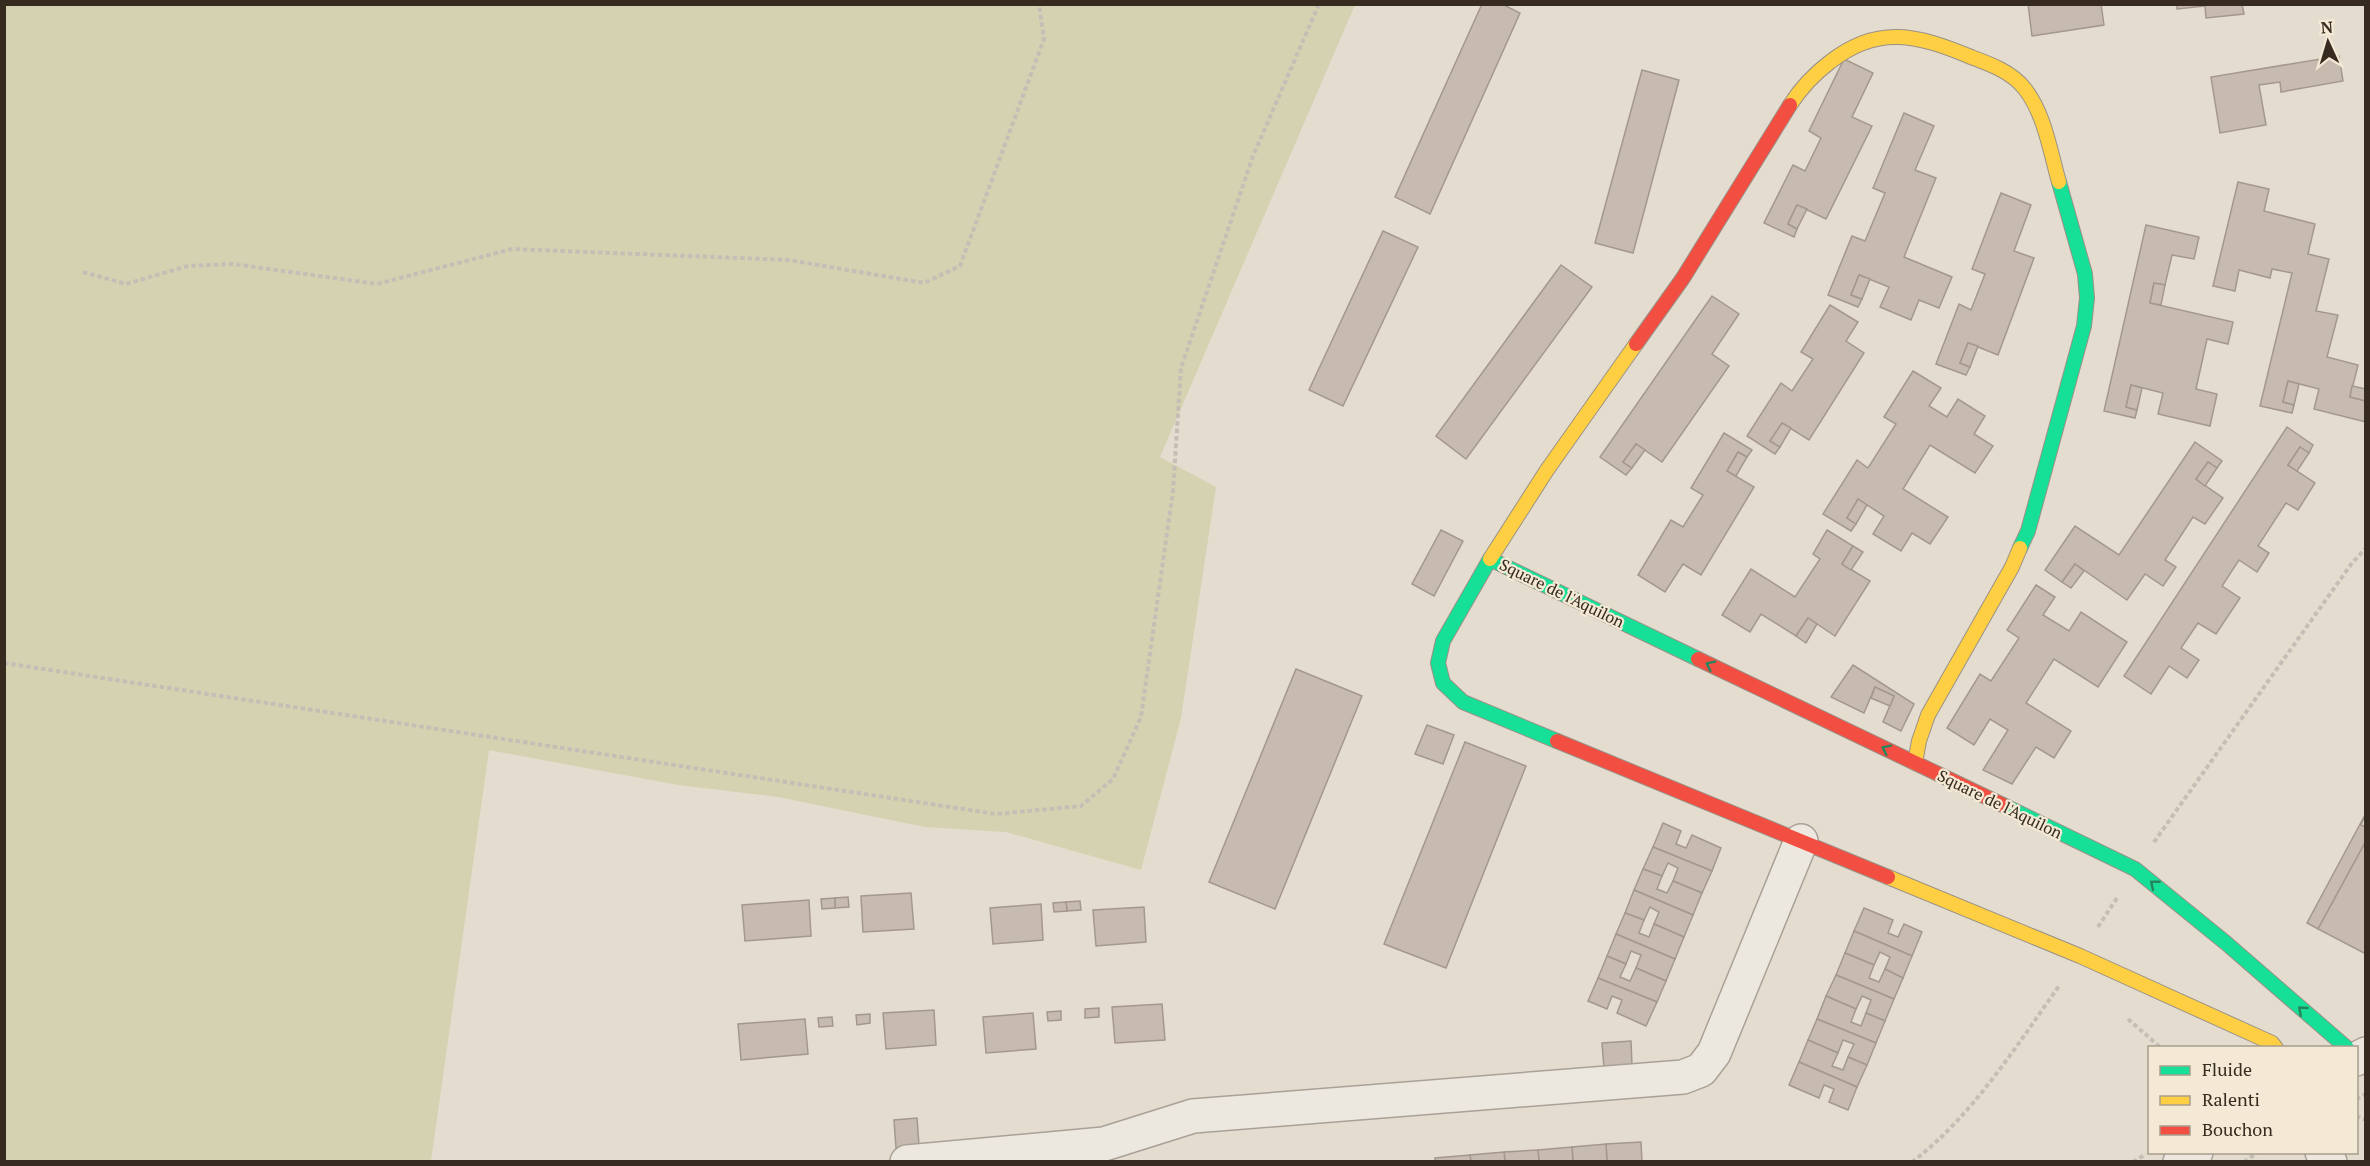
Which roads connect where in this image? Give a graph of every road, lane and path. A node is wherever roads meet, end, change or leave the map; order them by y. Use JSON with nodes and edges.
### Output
{"nodes":[{"id":1,"x":1039,"y":4,"type":"edge"},
{"id":2,"x":1319,"y":4,"type":"edge"},
{"id":3,"x":83,"y":272,"type":"dead end"},
{"id":4,"x":1490,"y":559,"type":"junction"},
{"id":5,"x":4,"y":663,"type":"edge"},
{"id":6,"x":1915,"y":763,"type":"junction"},
{"id":7,"x":1801,"y":842,"type":"junction"},
{"id":8,"x":2275,"y":1046,"type":"edge"},
{"id":9,"x":2348,"y":1046,"type":"edge"},
{"id":10,"x":2148,"y":1153,"type":"edge"},
{"id":11,"x":907,"y":1161,"type":"edge"},
{"id":12,"x":2133,"y":1161,"type":"edge"}],
"edges":[{"from":1,"to":3,"type":"path"},
{"from":2,"to":5,"type":"path"},
{"from":6,"to":4,"type":"street","name":"Square de l'Aquilon","one_way":true},
{"from":4,"to":6,"type":"street"},
{"from":4,"to":7,"type":"street","name":"Square de l'Aquilon"},
{"from":9,"to":6,"type":"street","name":"Square de l'Aquilon","one_way":true},
{"from":7,"to":8,"type":"street","name":"Square de l'Aquilon"},
{"from":7,"to":11,"type":"street"},
{"from":10,"to":12,"type":"path"}]}
